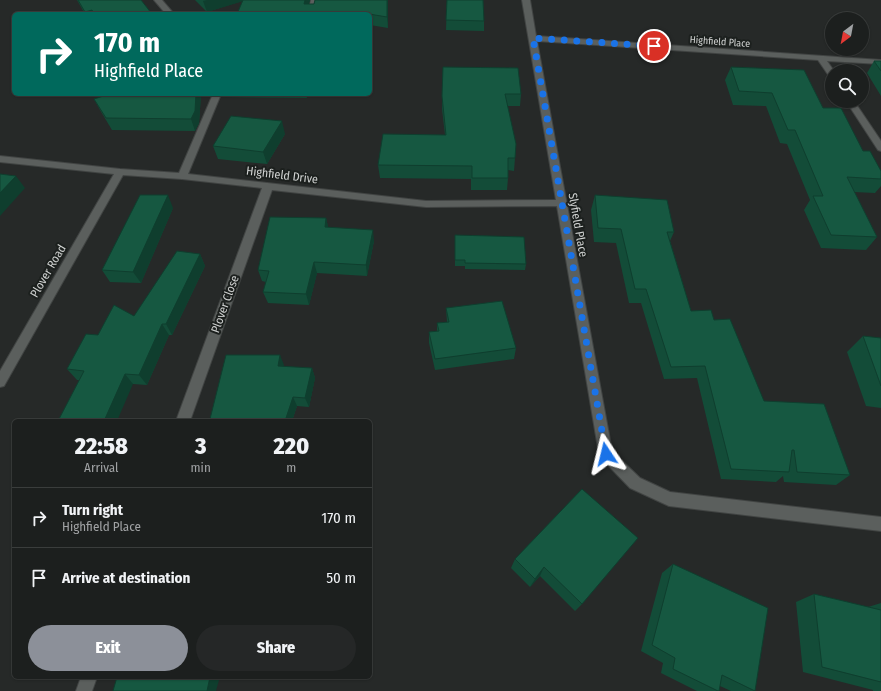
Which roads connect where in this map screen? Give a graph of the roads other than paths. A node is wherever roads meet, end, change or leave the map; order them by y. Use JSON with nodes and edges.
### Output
{"nodes":[{"id":1,"x":158,"y":0,"type":"edge"},
{"id":2,"x":315,"y":0,"type":"edge"},
{"id":3,"x":526,"y":0,"type":"edge"},
{"id":4,"x":168,"y":12,"type":"edge"},
{"id":5,"x":312,"y":12,"type":"edge"},
{"id":6,"x":533,"y":38,"type":"junction"},
{"id":7,"x":821,"y":58,"type":"junction"},
{"id":8,"x":881,"y":62,"type":"edge"},
{"id":9,"x":825,"y":64,"type":"edge"},
{"id":10,"x":216,"y":96,"type":"edge"},
{"id":11,"x":855,"y":108,"type":"edge"},
{"id":12,"x":881,"y":148,"type":"edge"},
{"id":13,"x":0,"y":159,"type":"edge"},
{"id":14,"x":120,"y":172,"type":"junction"},
{"id":15,"x":182,"y":176,"type":"junction"},
{"id":16,"x":268,"y":186,"type":"junction"},
{"id":17,"x":561,"y":203,"type":"junction"},
{"id":18,"x":0,"y":382,"type":"edge"},
{"id":19,"x":183,"y":419,"type":"edge"},
{"id":20,"x":881,"y":524,"type":"edge"},
{"id":21,"x":88,"y":679,"type":"edge"},
{"id":22,"x":84,"y":691,"type":"edge"}],
"edges":[{"from":1,"to":4,"type":"street"},
{"from":2,"to":5,"type":"street"},
{"from":3,"to":6,"type":"street","name":"Slyfield Place"},
{"from":6,"to":7,"type":"street","name":"Highfield Place"},
{"from":6,"to":17,"type":"street","name":"Slyfield Place"},
{"from":7,"to":8,"type":"street","name":"Highfield Place"},
{"from":7,"to":9,"type":"street"},
{"from":10,"to":15,"type":"street"},
{"from":11,"to":12,"type":"street"},
{"from":13,"to":14,"type":"street","name":"Highfield Drive"},
{"from":14,"to":15,"type":"street","name":"Highfield Drive"},
{"from":14,"to":18,"type":"street","name":"Plover Road"},
{"from":15,"to":16,"type":"street","name":"Highfield Drive"},
{"from":16,"to":17,"type":"street","name":"Highfield Drive"},
{"from":16,"to":19,"type":"street","name":"Plover Close"},
{"from":17,"to":20,"type":"street","name":"Slyfield Place"},
{"from":21,"to":22,"type":"street"}]}
